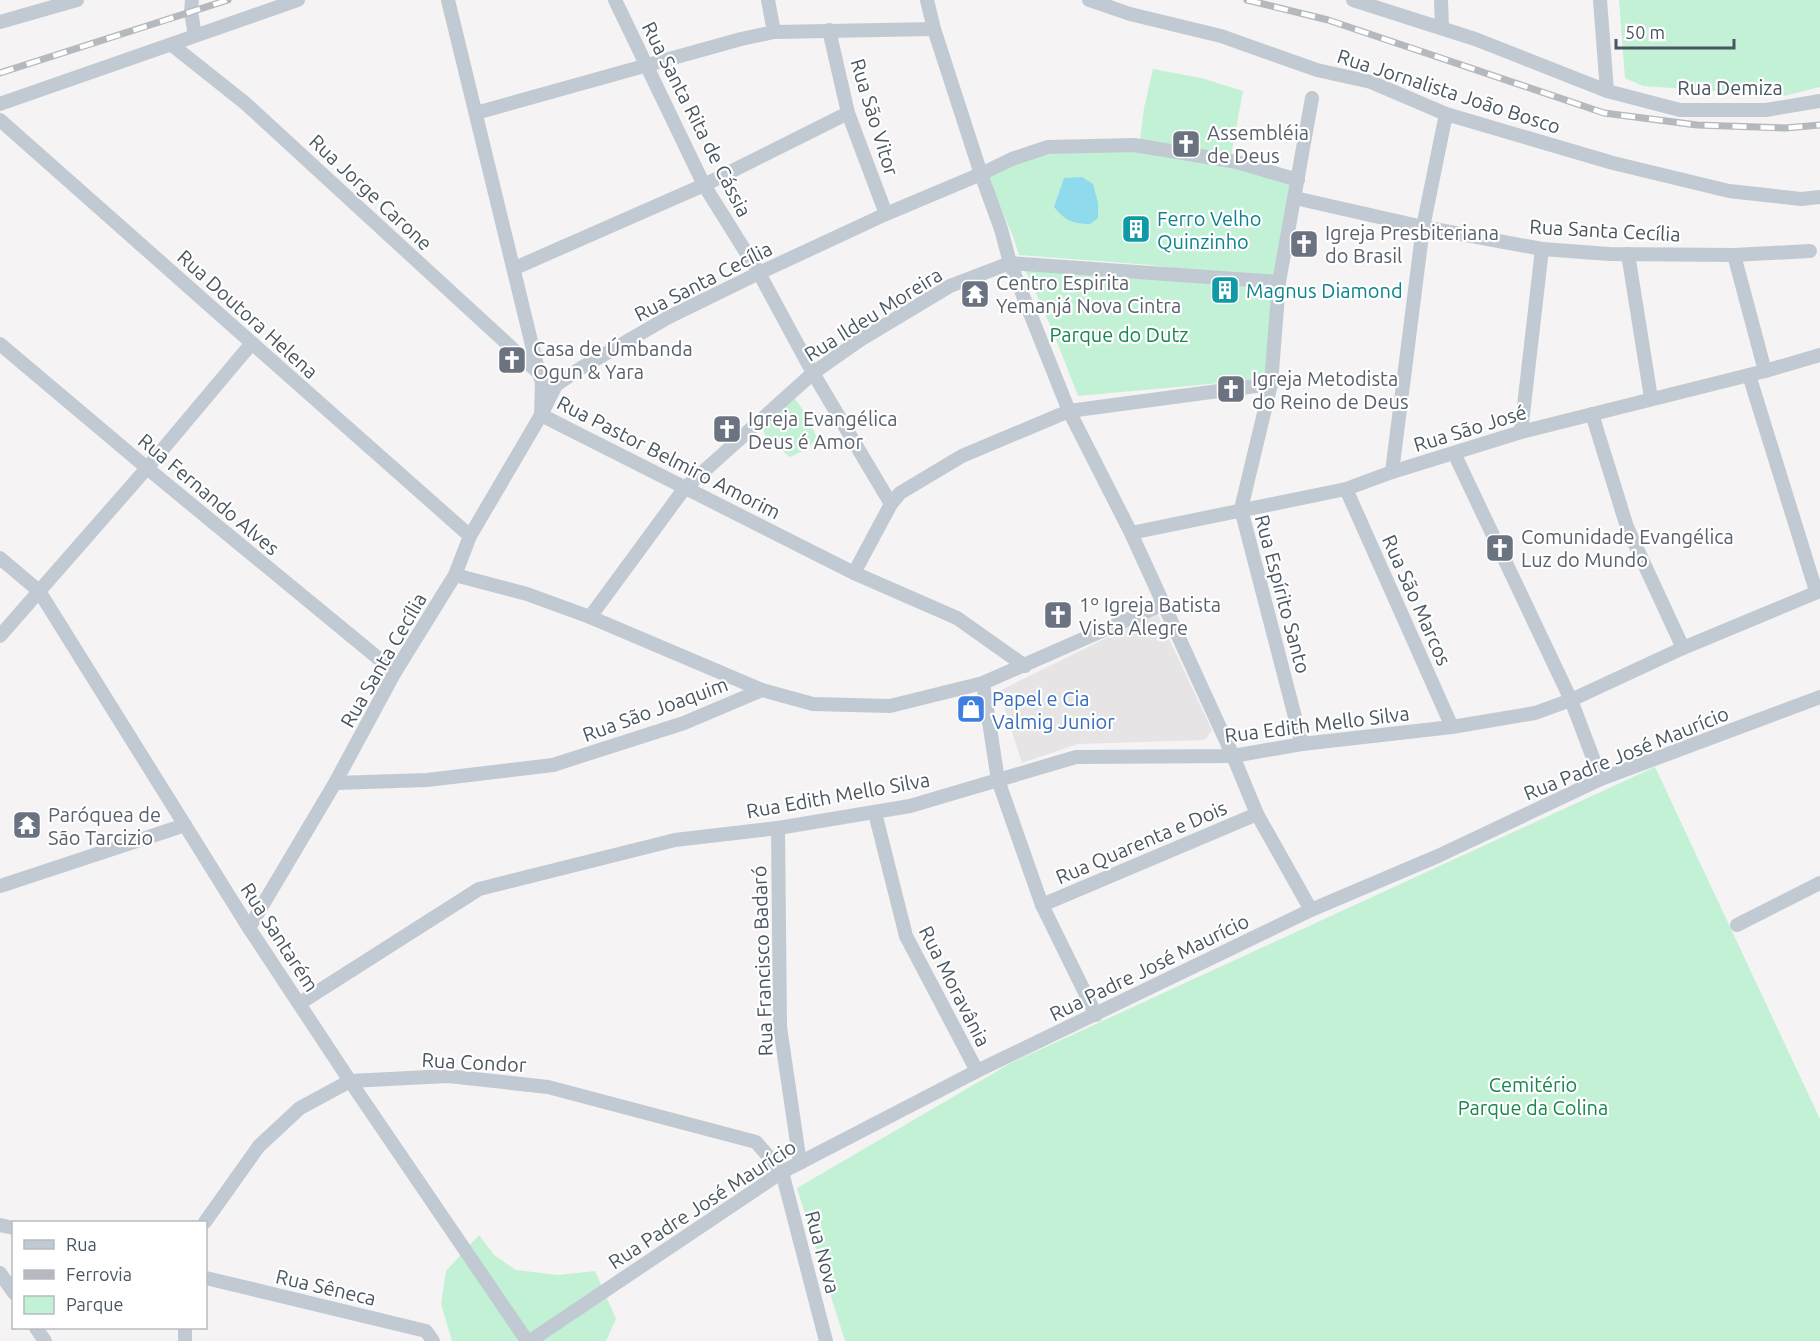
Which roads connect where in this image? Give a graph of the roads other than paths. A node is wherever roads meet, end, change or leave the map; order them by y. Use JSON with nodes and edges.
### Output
{"nodes":[{"id":1,"x":77,"y":0,"type":"edge"},
{"id":2,"x":192,"y":0,"type":"edge"},
{"id":3,"x":298,"y":0,"type":"edge"},
{"id":4,"x":448,"y":0,"type":"edge"},
{"id":5,"x":615,"y":0,"type":"edge"},
{"id":6,"x":768,"y":0,"type":"edge"},
{"id":7,"x":927,"y":0,"type":"edge"},
{"id":8,"x":1089,"y":0,"type":"edge"},
{"id":9,"x":1353,"y":0,"type":"edge"},
{"id":10,"x":1441,"y":0,"type":"edge"},
{"id":11,"x":1600,"y":0,"type":"edge"},
{"id":12,"x":0,"y":22,"type":"edge"},
{"id":13,"x":1442,"y":27,"type":"junction"},
{"id":14,"x":934,"y":29,"type":"junction"},
{"id":15,"x":829,"y":30,"type":"junction"},
{"id":16,"x":774,"y":32,"type":"junction"},
{"id":17,"x":195,"y":35,"type":"junction"},
{"id":18,"x":172,"y":45,"type":"junction"},
{"id":19,"x":646,"y":66,"type":"junction"},
{"id":20,"x":1607,"y":91,"type":"junction"},
{"id":21,"x":1312,"y":98,"type":"dead end"},
{"id":22,"x":1820,"y":101,"type":"edge"},
{"id":23,"x":0,"y":104,"type":"edge"},
{"id":24,"x":848,"y":112,"type":"junction"},
{"id":25,"x":476,"y":113,"type":"junction"},
{"id":26,"x":1446,"y":114,"type":"junction"},
{"id":27,"x":0,"y":120,"type":"edge"},
{"id":28,"x":981,"y":174,"type":"junction"},
{"id":29,"x":1298,"y":180,"type":"junction"},
{"id":30,"x":704,"y":185,"type":"junction"},
{"id":31,"x":1820,"y":196,"type":"edge"},
{"id":32,"x":1295,"y":198,"type":"junction"},
{"id":33,"x":886,"y":214,"type":"junction"},
{"id":34,"x":1423,"y":227,"type":"junction"},
{"id":35,"x":1542,"y":249,"type":"junction"},
{"id":36,"x":1810,"y":251,"type":"dead end"},
{"id":37,"x":1628,"y":254,"type":"junction"},
{"id":38,"x":1734,"y":255,"type":"junction"},
{"id":39,"x":1010,"y":263,"type":"junction"},
{"id":40,"x":514,"y":268,"type":"junction"},
{"id":41,"x":759,"y":273,"type":"junction"},
{"id":42,"x":1279,"y":282,"type":"junction"},
{"id":43,"x":0,"y":344,"type":"edge"},
{"id":44,"x":252,"y":344,"type":"junction"},
{"id":45,"x":1820,"y":355,"type":"edge"},
{"id":46,"x":1765,"y":371,"type":"junction"},
{"id":47,"x":813,"y":373,"type":"junction"},
{"id":48,"x":539,"y":374,"type":"junction"},
{"id":49,"x":1749,"y":375,"type":"junction"},
{"id":50,"x":1271,"y":384,"type":"junction"},
{"id":51,"x":1651,"y":399,"type":"junction"},
{"id":52,"x":1069,"y":411,"type":"junction"},
{"id":53,"x":1592,"y":414,"type":"junction"},
{"id":54,"x":541,"y":415,"type":"junction"},
{"id":55,"x":1521,"y":432,"type":"junction"},
{"id":56,"x":1454,"y":453,"type":"junction"},
{"id":57,"x":147,"y":468,"type":"junction"},
{"id":58,"x":1392,"y":472,"type":"junction"},
{"id":59,"x":684,"y":489,"type":"junction"},
{"id":60,"x":1346,"y":489,"type":"junction"},
{"id":61,"x":891,"y":504,"type":"junction"},
{"id":62,"x":1241,"y":509,"type":"junction"},
{"id":63,"x":1131,"y":534,"type":"junction"},
{"id":64,"x":470,"y":536,"type":"junction"},
{"id":65,"x":0,"y":558,"type":"edge"},
{"id":66,"x":854,"y":573,"type":"junction"},
{"id":67,"x":455,"y":575,"type":"junction"},
{"id":68,"x":39,"y":591,"type":"junction"},
{"id":69,"x":1818,"y":591,"type":"edge"},
{"id":70,"x":1163,"y":604,"type":"junction"},
{"id":71,"x":590,"y":616,"type":"junction"},
{"id":72,"x":0,"y":636,"type":"edge"},
{"id":73,"x":1683,"y":648,"type":"junction"},
{"id":74,"x":1025,"y":666,"type":"junction"},
{"id":75,"x":395,"y":672,"type":"junction"},
{"id":76,"x":983,"y":683,"type":"junction"},
{"id":77,"x":762,"y":690,"type":"junction"},
{"id":78,"x":1820,"y":697,"type":"edge"},
{"id":79,"x":1571,"y":700,"type":"junction"},
{"id":80,"x":1452,"y":727,"type":"junction"},
{"id":81,"x":1302,"y":744,"type":"junction"},
{"id":82,"x":1233,"y":756,"type":"junction"},
{"id":83,"x":1601,"y":779,"type":"junction"},
{"id":84,"x":998,"y":780,"type":"junction"},
{"id":85,"x":335,"y":783,"type":"junction"},
{"id":86,"x":875,"y":813,"type":"junction"},
{"id":87,"x":1257,"y":814,"type":"junction"},
{"id":88,"x":185,"y":825,"type":"junction"},
{"id":89,"x":778,"y":828,"type":"junction"},
{"id":90,"x":1820,"y":884,"type":"edge"},
{"id":91,"x":0,"y":886,"type":"edge"},
{"id":92,"x":1042,"y":905,"type":"junction"},
{"id":93,"x":1311,"y":910,"type":"junction"},
{"id":94,"x":1737,"y":925,"type":"dead end"},
{"id":95,"x":249,"y":928,"type":"junction"},
{"id":96,"x":300,"y":1003,"type":"junction"},
{"id":97,"x":1096,"y":1015,"type":"junction"},
{"id":98,"x":977,"y":1071,"type":"junction"},
{"id":99,"x":350,"y":1081,"type":"junction"},
{"id":100,"x":800,"y":1163,"type":"junction"},
{"id":101,"x":782,"y":1172,"type":"junction"},
{"id":102,"x":206,"y":1221,"type":"edge"},
{"id":103,"x":0,"y":1273,"type":"edge"},
{"id":104,"x":207,"y":1278,"type":"edge"},
{"id":105,"x":12,"y":1290,"type":"edge"},
{"id":106,"x":433,"y":1341,"type":"edge"},
{"id":107,"x":528,"y":1341,"type":"edge"},
{"id":108,"x":826,"y":1341,"type":"edge"}],
"edges":[{"from":1,"to":12,"type":"street"},
{"from":2,"to":17,"type":"street"},
{"from":3,"to":17,"type":"street"},
{"from":4,"to":25,"type":"street","name":"Rua Pastor Belmiro Amorim"},
{"from":5,"to":19,"type":"street","name":"Rua Santa Rita de Cássia"},
{"from":6,"to":16,"type":"street"},
{"from":7,"to":14,"type":"street"},
{"from":8,"to":26,"type":"street","name":"Rua Jornalista João Bosco"},
{"from":9,"to":13,"type":"street","name":"Rua Demiza"},
{"from":10,"to":13,"type":"street"},
{"from":11,"to":20,"type":"street"},
{"from":13,"to":20,"type":"street","name":"Rua Demiza"},
{"from":14,"to":15,"type":"street"},
{"from":14,"to":28,"type":"street"},
{"from":15,"to":16,"type":"street"},
{"from":15,"to":24,"type":"street","name":"Rua São Vitor"},
{"from":16,"to":19,"type":"street"},
{"from":17,"to":18,"type":"street"},
{"from":18,"to":23,"type":"street"},
{"from":18,"to":48,"type":"street","name":"Rua Jorge Carone"},
{"from":19,"to":25,"type":"street"},
{"from":19,"to":30,"type":"street","name":"Rua Santa Rita de Cássia"},
{"from":20,"to":22,"type":"street","name":"Rua Demiza"},
{"from":21,"to":29,"type":"street","name":"Rua Espírito Santo"},
{"from":24,"to":30,"type":"street"},
{"from":24,"to":33,"type":"street","name":"Rua São Vitor"},
{"from":25,"to":40,"type":"street","name":"Rua Pastor Belmiro Amorim"},
{"from":26,"to":31,"type":"street","name":"Rua Jornalista João Bosco"},
{"from":26,"to":34,"type":"street"},
{"from":27,"to":44,"type":"street","name":"Rua Doutora Helena"},
{"from":28,"to":29,"type":"street","name":"Rua Santa Cecília"},
{"from":28,"to":33,"type":"street","name":"Rua Santa Cecília"},
{"from":28,"to":39,"type":"street"},
{"from":29,"to":32,"type":"street","name":"Rua Espírito Santo"},
{"from":30,"to":40,"type":"street"},
{"from":30,"to":41,"type":"street","name":"Rua Santa Rita de Cássia"},
{"from":32,"to":34,"type":"street","name":"Rua Santa Cecília"},
{"from":32,"to":42,"type":"street","name":"Rua Espírito Santo"},
{"from":33,"to":41,"type":"street","name":"Rua Santa Cecília"},
{"from":34,"to":35,"type":"street","name":"Rua Santa Cecília"},
{"from":34,"to":58,"type":"street"},
{"from":35,"to":37,"type":"street","name":"Rua Santa Cecília"},
{"from":35,"to":55,"type":"street"},
{"from":36,"to":38,"type":"street","name":"Rua Santa Cecília"},
{"from":37,"to":38,"type":"street","name":"Rua Santa Cecília"},
{"from":37,"to":51,"type":"street"},
{"from":38,"to":46,"type":"street"},
{"from":39,"to":42,"type":"street","name":"Rua Ildeu Moreira"},
{"from":39,"to":47,"type":"street","name":"Rua Ildeu Moreira"},
{"from":39,"to":52,"type":"street"},
{"from":40,"to":48,"type":"street","name":"Rua Pastor Belmiro Amorim"},
{"from":41,"to":47,"type":"street","name":"Rua Santa Rita de Cássia"},
{"from":41,"to":54,"type":"street","name":"Rua Santa Cecília"},
{"from":42,"to":50,"type":"street","name":"Rua Espírito Santo"},
{"from":43,"to":57,"type":"street","name":"Rua Fernando Alves"},
{"from":44,"to":57,"type":"street"},
{"from":44,"to":64,"type":"street","name":"Rua Doutora Helena"},
{"from":45,"to":46,"type":"street","name":"Rua São José"},
{"from":46,"to":49,"type":"street","name":"Rua São José"},
{"from":47,"to":59,"type":"street","name":"Rua Ildeu Moreira"},
{"from":47,"to":61,"type":"street","name":"Rua Santa Rita de Cássia"},
{"from":48,"to":54,"type":"street","name":"Rua Pastor Belmiro Amorim"},
{"from":49,"to":51,"type":"street","name":"Rua São José"},
{"from":49,"to":69,"type":"street"},
{"from":50,"to":52,"type":"street"},
{"from":50,"to":62,"type":"street","name":"Rua Espírito Santo"},
{"from":51,"to":53,"type":"street","name":"Rua São José"},
{"from":52,"to":61,"type":"street"},
{"from":52,"to":63,"type":"street"},
{"from":53,"to":55,"type":"street","name":"Rua São José"},
{"from":53,"to":73,"type":"street"},
{"from":54,"to":59,"type":"street","name":"Rua Pastor Belmiro Amorim"},
{"from":54,"to":64,"type":"street","name":"Rua Santa Cecília"},
{"from":55,"to":56,"type":"street","name":"Rua São José"},
{"from":56,"to":58,"type":"street","name":"Rua São José"},
{"from":56,"to":79,"type":"street"},
{"from":57,"to":68,"type":"street"},
{"from":57,"to":75,"type":"street","name":"Rua Fernando Alves"},
{"from":58,"to":60,"type":"street","name":"Rua São José"},
{"from":59,"to":66,"type":"street","name":"Rua Pastor Belmiro Amorim"},
{"from":59,"to":71,"type":"street","name":"Rua Ildeu Moreira"},
{"from":60,"to":62,"type":"street","name":"Rua São José"},
{"from":60,"to":80,"type":"street","name":"Rua São Marcos"},
{"from":61,"to":66,"type":"street"},
{"from":62,"to":63,"type":"street","name":"Rua São José"},
{"from":62,"to":81,"type":"street","name":"Rua Espírito Santo"},
{"from":63,"to":70,"type":"street"},
{"from":64,"to":67,"type":"street","name":"Rua Santa Cecília"},
{"from":65,"to":68,"type":"street","name":"Rua Santarém"},
{"from":66,"to":74,"type":"street","name":"Rua Pastor Belmiro Amorim"},
{"from":67,"to":71,"type":"street"},
{"from":67,"to":75,"type":"street","name":"Rua Santa Cecília"},
{"from":68,"to":72,"type":"street"},
{"from":68,"to":88,"type":"street","name":"Rua Santarém"},
{"from":69,"to":73,"type":"street","name":"Rua Edith Mello Silva"},
{"from":70,"to":74,"type":"street"},
{"from":70,"to":82,"type":"street"},
{"from":71,"to":77,"type":"street"},
{"from":73,"to":79,"type":"street","name":"Rua Edith Mello Silva"},
{"from":74,"to":76,"type":"street"},
{"from":75,"to":85,"type":"street","name":"Rua Santa Cecília"},
{"from":76,"to":77,"type":"street"},
{"from":76,"to":84,"type":"street"},
{"from":77,"to":85,"type":"street","name":"Rua São Joaquim"},
{"from":78,"to":83,"type":"street","name":"Rua Padre José Maurício"},
{"from":79,"to":80,"type":"street","name":"Rua Edith Mello Silva"},
{"from":79,"to":83,"type":"street"},
{"from":80,"to":81,"type":"street","name":"Rua Edith Mello Silva"},
{"from":81,"to":82,"type":"street","name":"Rua Edith Mello Silva"},
{"from":82,"to":84,"type":"street","name":"Rua Edith Mello Silva"},
{"from":82,"to":87,"type":"street"},
{"from":83,"to":93,"type":"street","name":"Rua Padre José Maurício"},
{"from":84,"to":86,"type":"street","name":"Rua Edith Mello Silva"},
{"from":84,"to":92,"type":"street"},
{"from":85,"to":95,"type":"street","name":"Rua Santa Cecília"},
{"from":86,"to":89,"type":"street","name":"Rua Edith Mello Silva"},
{"from":86,"to":98,"type":"street","name":"Rua Moravânia"},
{"from":87,"to":92,"type":"street","name":"Rua Quarenta e Dois"},
{"from":87,"to":93,"type":"street"},
{"from":88,"to":91,"type":"street"},
{"from":88,"to":95,"type":"street","name":"Rua Santarém"},
{"from":89,"to":96,"type":"street","name":"Rua Edith Mello Silva"},
{"from":89,"to":100,"type":"street","name":"Rua Francisco Badaró"},
{"from":90,"to":94,"type":"street"},
{"from":92,"to":97,"type":"street"},
{"from":93,"to":97,"type":"street","name":"Rua Padre José Maurício"},
{"from":95,"to":96,"type":"street","name":"Rua Santarém"},
{"from":96,"to":99,"type":"street","name":"Rua Santarém"},
{"from":97,"to":98,"type":"street","name":"Rua Padre José Maurício"},
{"from":98,"to":100,"type":"street","name":"Rua Padre José Maurício"},
{"from":99,"to":101,"type":"street","name":"Rua Condor"},
{"from":99,"to":102,"type":"street","name":"Rua Condor"},
{"from":99,"to":107,"type":"street","name":"Rua Santarém"},
{"from":100,"to":101,"type":"street","name":"Rua Padre José Maurício"},
{"from":101,"to":107,"type":"street","name":"Rua Padre José Maurício"},
{"from":101,"to":108,"type":"street","name":"Rua Nova"},
{"from":103,"to":105,"type":"street"},
{"from":104,"to":106,"type":"street","name":"Rua Sêneca"}]}
